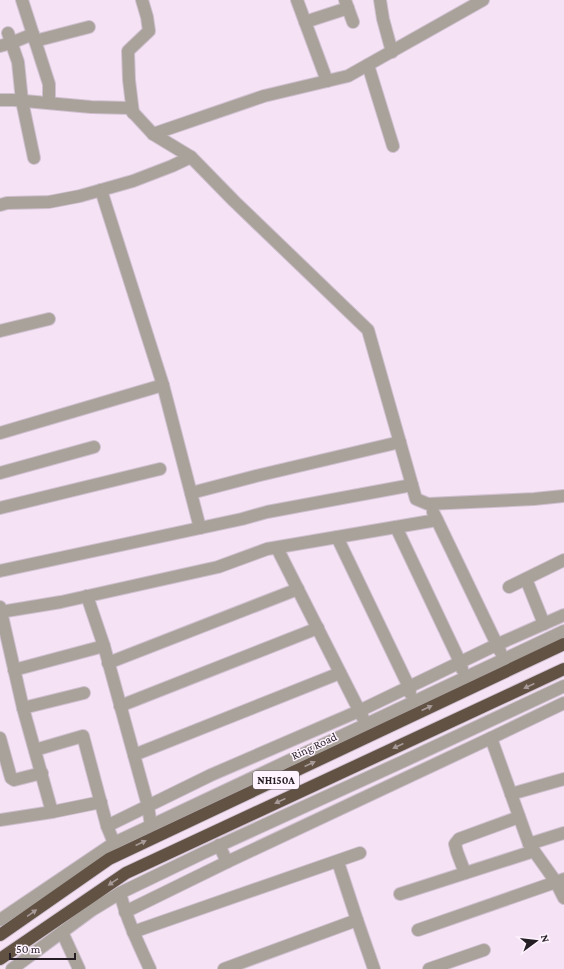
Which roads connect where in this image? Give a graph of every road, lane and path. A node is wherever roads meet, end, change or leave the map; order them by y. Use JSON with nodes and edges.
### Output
{"nodes":[{"id":1,"x":22,"y":0,"type":"edge"},
{"id":2,"x":142,"y":0,"type":"edge"},
{"id":3,"x":297,"y":0,"type":"edge"},
{"id":4,"x":380,"y":0,"type":"edge"},
{"id":5,"x":483,"y":0,"type":"edge"},
{"id":6,"x":346,"y":4,"type":"edge"},
{"id":7,"x":305,"y":22,"type":"junction"},
{"id":8,"x":353,"y":22,"type":"dead end"},
{"id":9,"x":89,"y":27,"type":"dead end"},
{"id":10,"x":34,"y":37,"type":"junction"},
{"id":11,"x":6,"y":40,"type":"edge"},
{"id":12,"x":392,"y":52,"type":"junction"},
{"id":13,"x":368,"y":65,"type":"junction"},
{"id":14,"x":327,"y":82,"type":"junction"},
{"id":15,"x":0,"y":100,"type":"edge"},
{"id":16,"x":22,"y":101,"type":"junction"},
{"id":17,"x":49,"y":103,"type":"junction"},
{"id":18,"x":134,"y":113,"type":"junction"},
{"id":19,"x":153,"y":134,"type":"junction"},
{"id":20,"x":393,"y":146,"type":"dead end"},
{"id":21,"x":190,"y":157,"type":"junction"},
{"id":22,"x":34,"y":158,"type":"dead end"},
{"id":23,"x":101,"y":190,"type":"junction"},
{"id":24,"x":0,"y":205,"type":"edge"},
{"id":25,"x":49,"y":319,"type":"dead end"},
{"id":26,"x":0,"y":331,"type":"edge"},
{"id":27,"x":163,"y":385,"type":"junction"},
{"id":28,"x":0,"y":433,"type":"edge"},
{"id":29,"x":400,"y":442,"type":"junction"},
{"id":30,"x":94,"y":447,"type":"dead end"},
{"id":31,"x":160,"y":469,"type":"dead end"},
{"id":32,"x":0,"y":473,"type":"edge"},
{"id":33,"x":412,"y":486,"type":"junction"},
{"id":34,"x":191,"y":493,"type":"junction"},
{"id":35,"x":564,"y":496,"type":"edge"},
{"id":36,"x":444,"y":503,"type":"junction"},
{"id":37,"x":428,"y":504,"type":"junction"},
{"id":38,"x":0,"y":508,"type":"edge"},
{"id":39,"x":437,"y":520,"type":"junction"},
{"id":40,"x":396,"y":527,"type":"junction"},
{"id":41,"x":200,"y":528,"type":"junction"},
{"id":42,"x":337,"y":537,"type":"junction"},
{"id":43,"x":277,"y":548,"type":"junction"},
{"id":44,"x":564,"y":560,"type":"edge"},
{"id":45,"x":0,"y":571,"type":"edge"},
{"id":46,"x":526,"y":579,"type":"junction"},
{"id":47,"x":509,"y":588,"type":"dead end"},
{"id":48,"x":298,"y":589,"type":"junction"},
{"id":49,"x":87,"y":596,"type":"junction"},
{"id":50,"x":0,"y":611,"type":"edge"},
{"id":51,"x":564,"y":615,"type":"edge"},
{"id":52,"x":544,"y":624,"type":"junction"},
{"id":53,"x":318,"y":628,"type":"junction"},
{"id":54,"x":564,"y":631,"type":"edge"},
{"id":55,"x":564,"y":644,"type":"edge"},
{"id":56,"x":496,"y":645,"type":"junction"},
{"id":57,"x":104,"y":646,"type":"junction"},
{"id":58,"x":5,"y":652,"type":"edge"},
{"id":59,"x":504,"y":659,"type":"junction"},
{"id":60,"x":460,"y":662,"type":"junction"},
{"id":61,"x":108,"y":663,"type":"junction"},
{"id":62,"x":564,"y":669,"type":"edge"},
{"id":63,"x":14,"y":670,"type":"junction"},
{"id":64,"x":340,"y":673,"type":"junction"},
{"id":65,"x":464,"y":678,"type":"junction"},
{"id":66,"x":564,"y":686,"type":"edge"},
{"id":67,"x":409,"y":687,"type":"junction"},
{"id":68,"x":84,"y":693,"type":"dead end"},
{"id":69,"x":412,"y":702,"type":"junction"},
{"id":70,"x":564,"y":703,"type":"edge"},
{"id":71,"x":120,"y":706,"type":"junction"},
{"id":72,"x":23,"y":708,"type":"junction"},
{"id":73,"x":359,"y":711,"type":"junction"},
{"id":74,"x":365,"y":724,"type":"junction"},
{"id":75,"x":0,"y":738,"type":"edge"},
{"id":76,"x":491,"y":738,"type":"junction"},
{"id":77,"x":35,"y":750,"type":"junction"},
{"id":78,"x":134,"y":755,"type":"junction"},
{"id":79,"x":382,"y":771,"type":"junction"},
{"id":80,"x":42,"y":773,"type":"junction"},
{"id":81,"x":564,"y":779,"type":"edge"},
{"id":82,"x":389,"y":786,"type":"junction"},
{"id":83,"x":511,"y":794,"type":"junction"},
{"id":84,"x":325,"y":797,"type":"junction"},
{"id":85,"x":101,"y":802,"type":"junction"},
{"id":86,"x":148,"y":806,"type":"junction"},
{"id":87,"x":52,"y":812,"type":"junction"},
{"id":88,"x":332,"y":812,"type":"junction"},
{"id":89,"x":520,"y":817,"type":"junction"},
{"id":90,"x":0,"y":820,"type":"edge"},
{"id":91,"x":107,"y":826,"type":"junction"},
{"id":92,"x":151,"y":826,"type":"junction"},
{"id":93,"x":564,"y":833,"type":"edge"},
{"id":94,"x":114,"y":843,"type":"junction"},
{"id":95,"x":219,"y":845,"type":"junction"},
{"id":96,"x":531,"y":847,"type":"junction"},
{"id":97,"x":360,"y":853,"type":"dead end"},
{"id":98,"x":227,"y":862,"type":"junction"},
{"id":99,"x":338,"y":862,"type":"junction"},
{"id":100,"x":465,"y":873,"type":"junction"},
{"id":101,"x":560,"y":880,"type":"edge"},
{"id":102,"x":120,"y":893,"type":"junction"},
{"id":103,"x":400,"y":894,"type":"dead end"},
{"id":104,"x":564,"y":898,"type":"edge"},
{"id":105,"x":125,"y":912,"type":"junction"},
{"id":106,"x":0,"y":920,"type":"edge"},
{"id":107,"x":357,"y":920,"type":"junction"},
{"id":108,"x":418,"y":930,"type":"dead end"},
{"id":109,"x":62,"y":932,"type":"junction"},
{"id":110,"x":133,"y":932,"type":"junction"},
{"id":111,"x":0,"y":935,"type":"edge"},
{"id":112,"x":484,"y":950,"type":"dead end"},
{"id":113,"x":0,"y":959,"type":"edge"},
{"id":114,"x":443,"y":967,"type":"edge"},
{"id":115,"x":227,"y":968,"type":"edge"},
{"id":116,"x":12,"y":969,"type":"edge"},
{"id":117,"x":79,"y":969,"type":"edge"},
{"id":118,"x":150,"y":969,"type":"edge"},
{"id":119,"x":374,"y":969,"type":"edge"},
{"id":120,"x":429,"y":969,"type":"edge"}],
"edges":[{"from":1,"to":10,"type":"street"},
{"from":2,"to":18,"type":"street"},
{"from":3,"to":7,"type":"street"},
{"from":4,"to":12,"type":"street"},
{"from":5,"to":12,"type":"street"},
{"from":6,"to":7,"type":"street"},
{"from":6,"to":8,"type":"street"},
{"from":7,"to":14,"type":"street"},
{"from":9,"to":10,"type":"street"},
{"from":10,"to":11,"type":"street"},
{"from":10,"to":17,"type":"street"},
{"from":11,"to":16,"type":"street"},
{"from":12,"to":13,"type":"street"},
{"from":13,"to":14,"type":"street"},
{"from":13,"to":20,"type":"street"},
{"from":14,"to":19,"type":"street"},
{"from":15,"to":16,"type":"street"},
{"from":16,"to":17,"type":"street"},
{"from":16,"to":22,"type":"street"},
{"from":17,"to":18,"type":"street"},
{"from":18,"to":19,"type":"street"},
{"from":19,"to":21,"type":"street"},
{"from":21,"to":23,"type":"street"},
{"from":21,"to":29,"type":"street"},
{"from":23,"to":24,"type":"street"},
{"from":23,"to":27,"type":"street"},
{"from":25,"to":26,"type":"street"},
{"from":27,"to":28,"type":"street"},
{"from":27,"to":34,"type":"street"},
{"from":29,"to":33,"type":"street"},
{"from":29,"to":34,"type":"street"},
{"from":30,"to":32,"type":"street"},
{"from":31,"to":38,"type":"street"},
{"from":33,"to":37,"type":"street"},
{"from":33,"to":41,"type":"street"},
{"from":34,"to":41,"type":"street"},
{"from":35,"to":36,"type":"street"},
{"from":36,"to":37,"type":"street"},
{"from":36,"to":39,"type":"street"},
{"from":37,"to":39,"type":"street"},
{"from":39,"to":40,"type":"street"},
{"from":39,"to":56,"type":"street"},
{"from":40,"to":42,"type":"street"},
{"from":40,"to":60,"type":"street"},
{"from":41,"to":45,"type":"street"},
{"from":42,"to":43,"type":"street"},
{"from":42,"to":67,"type":"street"},
{"from":43,"to":48,"type":"street"},
{"from":43,"to":49,"type":"street"},
{"from":44,"to":46,"type":"street"},
{"from":46,"to":47,"type":"street"},
{"from":46,"to":52,"type":"street"},
{"from":48,"to":53,"type":"street"},
{"from":48,"to":61,"type":"street"},
{"from":49,"to":50,"type":"street"},
{"from":49,"to":57,"type":"street"},
{"from":50,"to":58,"type":"street"},
{"from":51,"to":52,"type":"street"},
{"from":52,"to":56,"type":"street"},
{"from":53,"to":64,"type":"street"},
{"from":53,"to":71,"type":"street"},
{"from":54,"to":59,"type":"street"},
{"from":111,"to":55,"type":"highway","name":"Ring Road","number":"NH150A","one_way":true},
{"from":56,"to":59,"type":"street"},
{"from":56,"to":60,"type":"street"},
{"from":57,"to":61,"type":"street"},
{"from":57,"to":63,"type":"street"},
{"from":58,"to":63,"type":"street"},
{"from":59,"to":65,"type":"street"},
{"from":60,"to":65,"type":"street"},
{"from":60,"to":67,"type":"street"},
{"from":61,"to":71,"type":"street"},
{"from":62,"to":113,"type":"highway","number":"NH150A","one_way":true},
{"from":63,"to":72,"type":"street"},
{"from":64,"to":73,"type":"street"},
{"from":64,"to":78,"type":"street"},
{"from":65,"to":69,"type":"street"},
{"from":66,"to":79,"type":"street"},
{"from":67,"to":69,"type":"street"},
{"from":67,"to":73,"type":"street"},
{"from":68,"to":72,"type":"street"},
{"from":69,"to":74,"type":"street"},
{"from":70,"to":76,"type":"street"},
{"from":71,"to":78,"type":"street"},
{"from":72,"to":77,"type":"street"},
{"from":73,"to":74,"type":"street"},
{"from":73,"to":86,"type":"street"},
{"from":74,"to":92,"type":"street"},
{"from":75,"to":80,"type":"street"},
{"from":76,"to":82,"type":"street"},
{"from":76,"to":83,"type":"street"},
{"from":77,"to":80,"type":"street"},
{"from":77,"to":85,"type":"street"},
{"from":78,"to":86,"type":"street"},
{"from":79,"to":82,"type":"street"},
{"from":79,"to":84,"type":"street"},
{"from":80,"to":87,"type":"street"},
{"from":81,"to":83,"type":"street"},
{"from":82,"to":88,"type":"street"},
{"from":83,"to":89,"type":"street"},
{"from":84,"to":88,"type":"street"},
{"from":84,"to":95,"type":"street"},
{"from":85,"to":87,"type":"street"},
{"from":85,"to":91,"type":"street"},
{"from":86,"to":91,"type":"street"},
{"from":86,"to":92,"type":"street"},
{"from":87,"to":90,"type":"street"},
{"from":88,"to":98,"type":"street"},
{"from":89,"to":96,"type":"street"},
{"from":89,"to":100,"type":"street"},
{"from":91,"to":94,"type":"street"},
{"from":92,"to":94,"type":"street"},
{"from":93,"to":96,"type":"street"},
{"from":94,"to":106,"type":"street"},
{"from":95,"to":98,"type":"street"},
{"from":95,"to":102,"type":"street"},
{"from":96,"to":100,"type":"street"},
{"from":96,"to":101,"type":"street"},
{"from":97,"to":99,"type":"street"},
{"from":98,"to":105,"type":"street"},
{"from":99,"to":107,"type":"street"},
{"from":99,"to":110,"type":"street"},
{"from":100,"to":103,"type":"street"},
{"from":101,"to":104,"type":"street"},
{"from":101,"to":108,"type":"street"},
{"from":102,"to":105,"type":"street"},
{"from":102,"to":109,"type":"street"},
{"from":105,"to":110,"type":"street"},
{"from":107,"to":115,"type":"street"},
{"from":107,"to":119,"type":"street"},
{"from":109,"to":116,"type":"street"},
{"from":109,"to":117,"type":"street"},
{"from":110,"to":118,"type":"street"},
{"from":112,"to":114,"type":"street"},
{"from":114,"to":120,"type":"street"}]}
